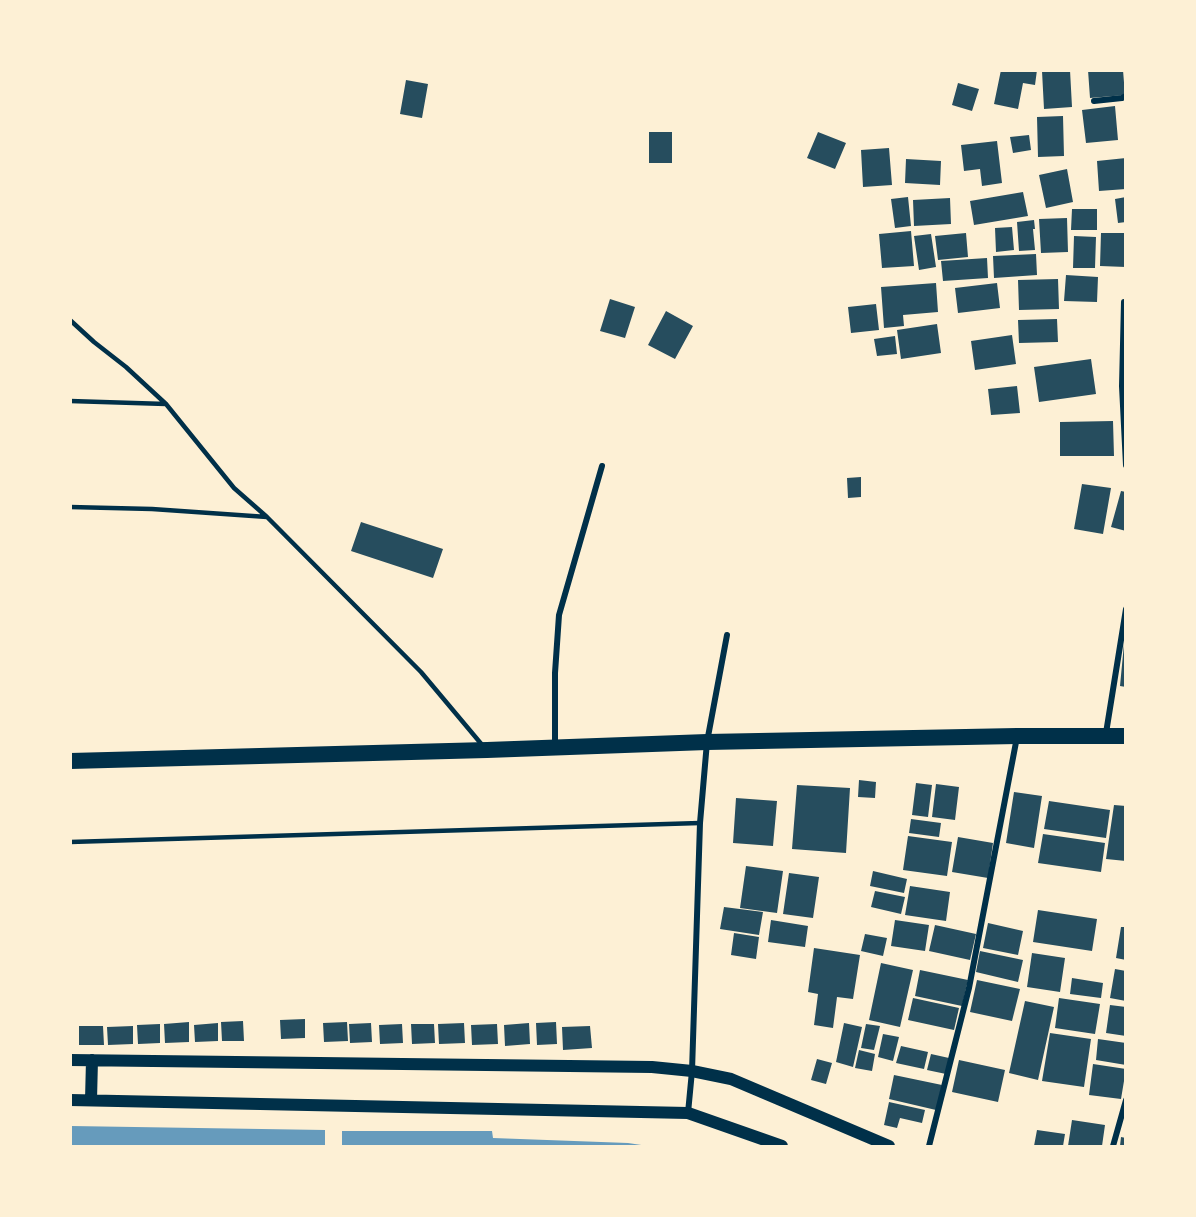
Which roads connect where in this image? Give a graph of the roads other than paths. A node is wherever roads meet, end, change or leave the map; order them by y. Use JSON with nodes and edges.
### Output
{"nodes":[{"id":1,"x":1125,"y":96,"type":"edge"},
{"id":2,"x":1094,"y":101,"type":"dead end"},
{"id":3,"x":1124,"y":302,"type":"edge"},
{"id":4,"x":70,"y":320,"type":"edge"},
{"id":5,"x":70,"y":401,"type":"edge"},
{"id":6,"x":166,"y":404,"type":"junction"},
{"id":7,"x":1125,"y":465,"type":"edge"},
{"id":8,"x":602,"y":466,"type":"dead end"},
{"id":9,"x":70,"y":507,"type":"edge"},
{"id":10,"x":267,"y":517,"type":"junction"},
{"id":11,"x":1125,"y":609,"type":"edge"},
{"id":12,"x":727,"y":635,"type":"dead end"},
{"id":13,"x":1017,"y":736,"type":"junction"},
{"id":14,"x":1125,"y":736,"type":"edge"},
{"id":15,"x":1106,"y":737,"type":"junction"},
{"id":16,"x":707,"y":742,"type":"junction"},
{"id":17,"x":555,"y":747,"type":"junction"},
{"id":18,"x":487,"y":750,"type":"junction"},
{"id":19,"x":70,"y":761,"type":"edge"},
{"id":20,"x":700,"y":823,"type":"junction"},
{"id":21,"x":70,"y":842,"type":"edge"},
{"id":22,"x":70,"y":1060,"type":"edge"},
{"id":23,"x":92,"y":1060,"type":"junction"},
{"id":24,"x":692,"y":1071,"type":"junction"},
{"id":25,"x":70,"y":1100,"type":"edge"},
{"id":26,"x":91,"y":1100,"type":"junction"},
{"id":27,"x":1125,"y":1100,"type":"edge"},
{"id":28,"x":688,"y":1113,"type":"junction"},
{"id":29,"x":782,"y":1146,"type":"edge"},
{"id":30,"x":889,"y":1146,"type":"edge"},
{"id":31,"x":929,"y":1146,"type":"edge"},
{"id":32,"x":1113,"y":1146,"type":"edge"}],
"edges":[{"from":1,"to":2,"type":"street"},
{"from":3,"to":7,"type":"street"},
{"from":4,"to":6,"type":"lane"},
{"from":5,"to":6,"type":"lane"},
{"from":6,"to":10,"type":"lane"},
{"from":8,"to":17,"type":"street"},
{"from":9,"to":10,"type":"lane"},
{"from":10,"to":18,"type":"lane"},
{"from":11,"to":15,"type":"street"},
{"from":12,"to":16,"type":"street"},
{"from":13,"to":15,"type":"highway"},
{"from":13,"to":16,"type":"highway"},
{"from":13,"to":31,"type":"street"},
{"from":14,"to":15,"type":"highway"},
{"from":16,"to":17,"type":"highway"},
{"from":16,"to":20,"type":"street"},
{"from":17,"to":18,"type":"highway"},
{"from":18,"to":19,"type":"highway"},
{"from":20,"to":21,"type":"lane"},
{"from":20,"to":24,"type":"street"},
{"from":22,"to":23,"type":"main road"},
{"from":23,"to":24,"type":"main road"},
{"from":23,"to":26,"type":"main road"},
{"from":24,"to":28,"type":"street"},
{"from":24,"to":30,"type":"main road"},
{"from":25,"to":26,"type":"main road"},
{"from":26,"to":28,"type":"main road"},
{"from":27,"to":32,"type":"street"},
{"from":28,"to":29,"type":"main road"}]}
